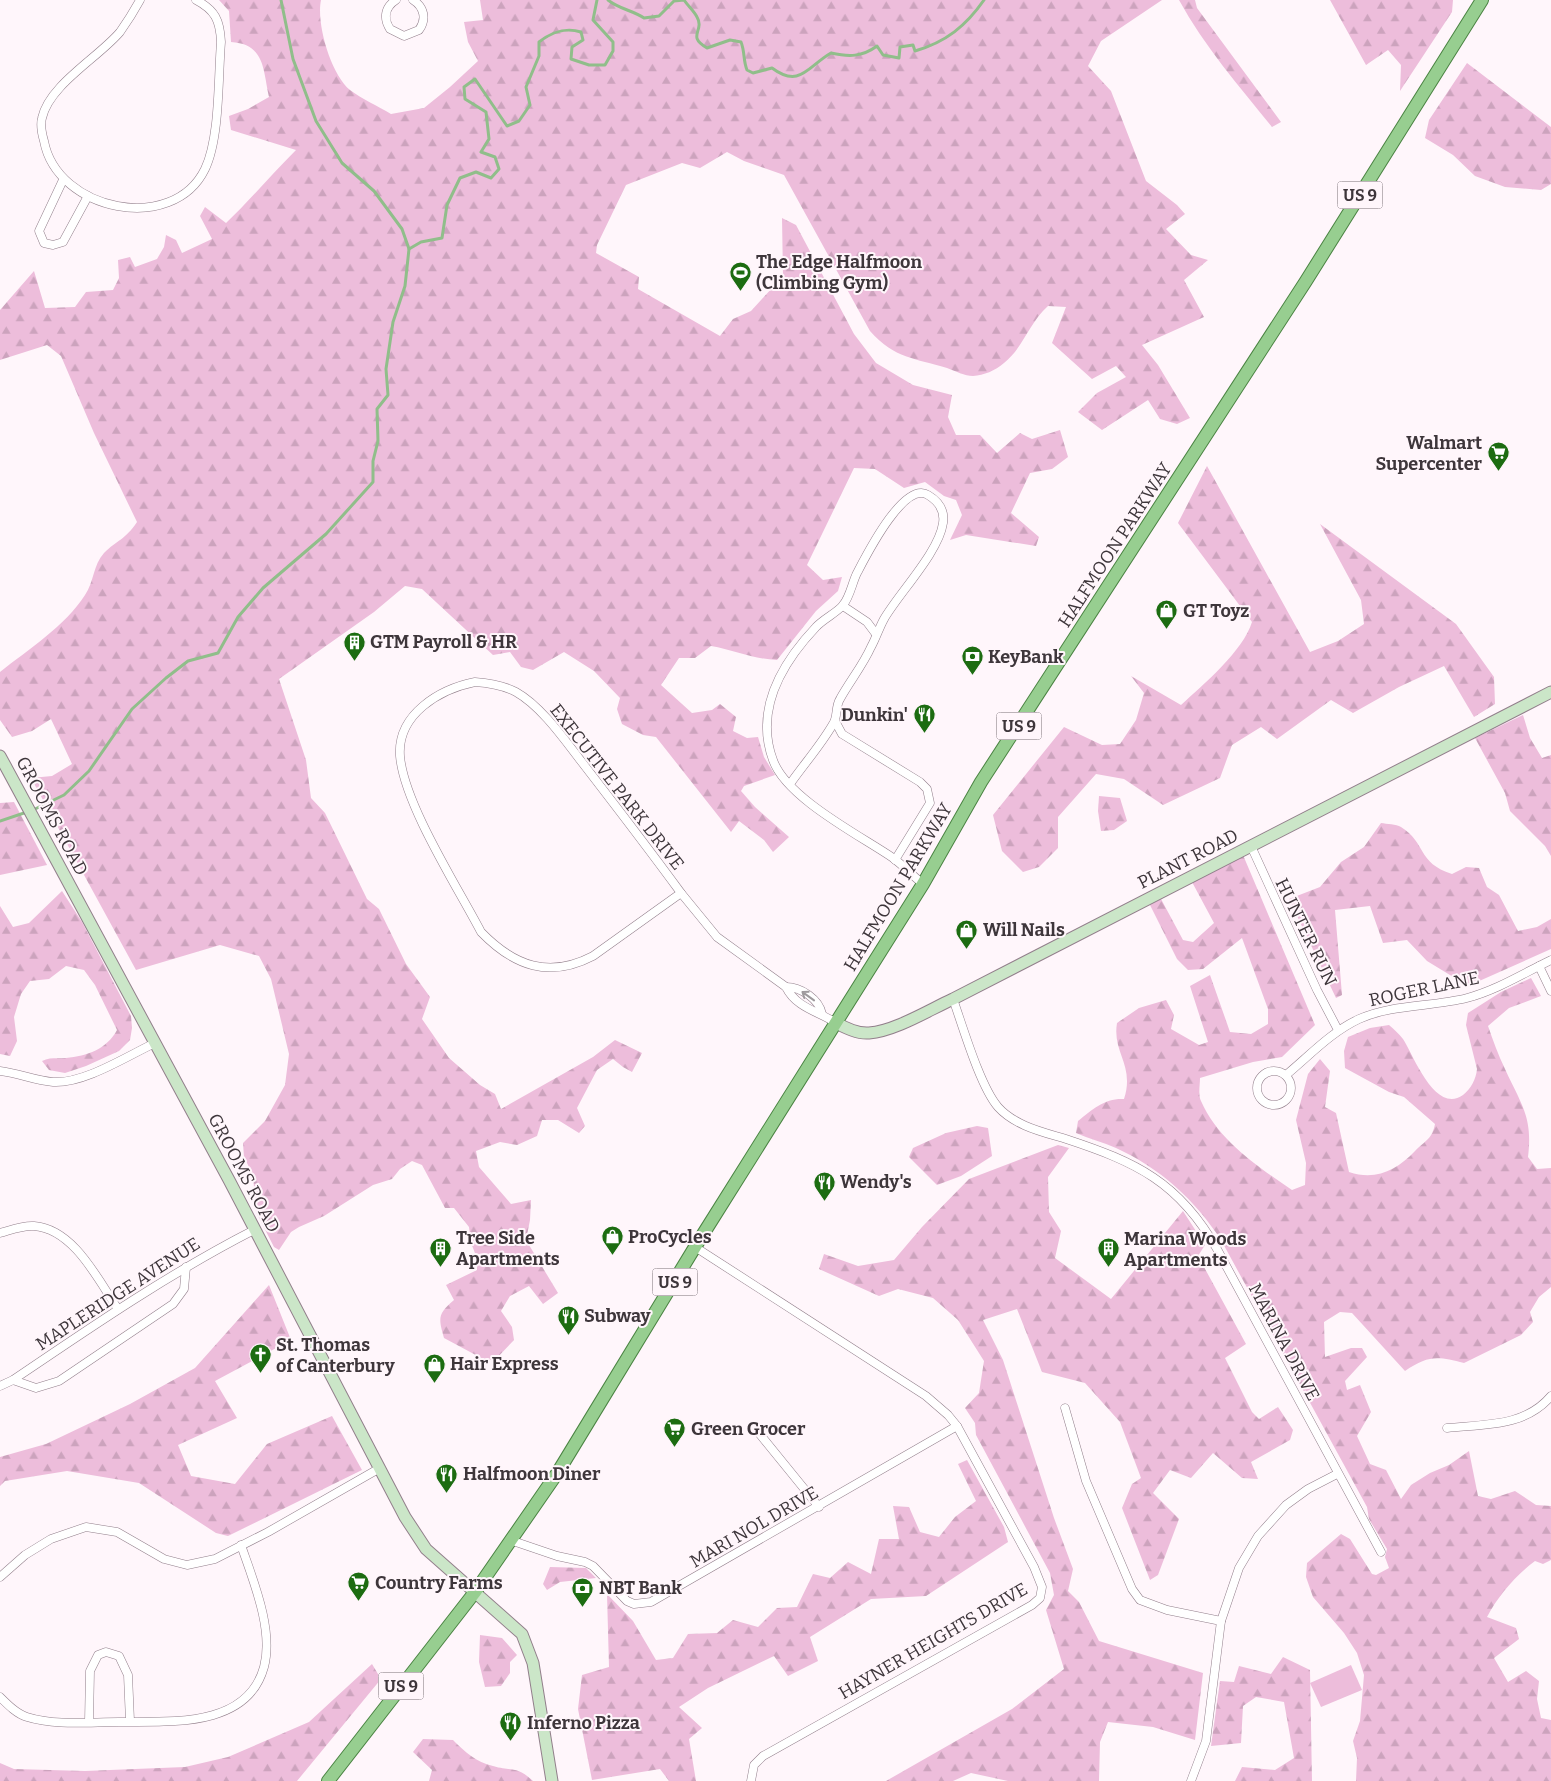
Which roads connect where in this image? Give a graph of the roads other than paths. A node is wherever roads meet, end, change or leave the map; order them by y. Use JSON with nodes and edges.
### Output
{"nodes":[{"id":1,"x":140,"y":0,"type":"edge"},
{"id":2,"x":196,"y":0,"type":"edge"},
{"id":3,"x":396,"y":0,"type":"edge"},
{"id":4,"x":413,"y":0,"type":"edge"},
{"id":5,"x":1482,"y":0,"type":"edge"},
{"id":6,"x":63,"y":180,"type":"junction"},
{"id":7,"x":88,"y":196,"type":"junction"},
{"id":8,"x":843,"y":606,"type":"junction"},
{"id":9,"x":876,"y":634,"type":"junction"},
{"id":10,"x":1551,"y":692,"type":"edge"},
{"id":11,"x":835,"y":721,"type":"junction"},
{"id":12,"x":0,"y":756,"type":"edge"},
{"id":13,"x":790,"y":784,"type":"junction"},
{"id":14,"x":1251,"y":846,"type":"junction"},
{"id":15,"x":895,"y":860,"type":"junction"},
{"id":16,"x":923,"y":884,"type":"junction"},
{"id":17,"x":681,"y":893,"type":"junction"},
{"id":18,"x":1551,"y":960,"type":"edge"},
{"id":19,"x":1539,"y":966,"type":"junction"},
{"id":20,"x":1551,"y":990,"type":"edge"},
{"id":21,"x":952,"y":999,"type":"junction"},
{"id":22,"x":836,"y":1023,"type":"junction"},
{"id":23,"x":1338,"y":1030,"type":"junction"},
{"id":24,"x":155,"y":1044,"type":"junction"},
{"id":25,"x":0,"y":1071,"type":"edge"},
{"id":26,"x":1286,"y":1075,"type":"junction"},
{"id":27,"x":254,"y":1230,"type":"junction"},
{"id":28,"x":0,"y":1232,"type":"edge"},
{"id":29,"x":696,"y":1247,"type":"junction"},
{"id":30,"x":186,"y":1267,"type":"junction"},
{"id":31,"x":118,"y":1309,"type":"junction"},
{"id":32,"x":13,"y":1380,"type":"junction"},
{"id":33,"x":0,"y":1386,"type":"edge"},
{"id":34,"x":1551,"y":1396,"type":"edge"},
{"id":35,"x":1065,"y":1408,"type":"dead end"},
{"id":36,"x":957,"y":1426,"type":"junction"},
{"id":37,"x":1447,"y":1428,"type":"dead end"},
{"id":38,"x":758,"y":1432,"type":"dead end"},
{"id":39,"x":380,"y":1468,"type":"junction"},
{"id":40,"x":1337,"y":1474,"type":"junction"},
{"id":41,"x":820,"y":1507,"type":"junction"},
{"id":42,"x":510,"y":1540,"type":"junction"},
{"id":43,"x":241,"y":1545,"type":"junction"},
{"id":44,"x":1381,"y":1552,"type":"dead end"},
{"id":45,"x":0,"y":1577,"type":"edge"},
{"id":46,"x":475,"y":1592,"type":"junction"},
{"id":47,"x":1221,"y":1621,"type":"junction"},
{"id":48,"x":0,"y":1697,"type":"edge"},
{"id":49,"x":130,"y":1721,"type":"junction"},
{"id":50,"x":89,"y":1722,"type":"junction"},
{"id":51,"x":328,"y":1781,"type":"edge"},
{"id":52,"x":552,"y":1781,"type":"edge"},
{"id":53,"x":751,"y":1781,"type":"edge"},
{"id":54,"x":1192,"y":1781,"type":"edge"}],
"edges":[{"from":1,"to":6,"type":"street"},
{"from":2,"to":7,"type":"street"},
{"from":3,"to":4,"type":"street"},
{"from":5,"to":16,"type":"main road","name":"HALFMOON PARKWAY","number":"US 9"},
{"from":6,"to":7,"type":"street"},
{"from":6,"to":7,"type":"street"},
{"from":8,"to":9,"type":"street"},
{"from":8,"to":9,"type":"street"},
{"from":8,"to":13,"type":"street"},
{"from":9,"to":11,"type":"street"},
{"from":10,"to":14,"type":"street","name":"PLANT ROAD"},
{"from":11,"to":13,"type":"street"},
{"from":11,"to":15,"type":"street"},
{"from":12,"to":24,"type":"street","name":"GROOMS ROAD"},
{"from":13,"to":15,"type":"street"},
{"from":14,"to":21,"type":"street","name":"PLANT ROAD"},
{"from":14,"to":23,"type":"street","name":"HUNTER RUN"},
{"from":15,"to":16,"type":"street"},
{"from":16,"to":22,"type":"main road","name":"HALFMOON PARKWAY","number":"US 9"},
{"from":17,"to":17,"type":"street","name":"EXECUTIVE PARK DRIVE"},
{"from":17,"to":22,"type":"street","name":"EXECUTIVE PARK DRIVE"},
{"from":18,"to":19,"type":"street","name":"ROGER LANE"},
{"from":19,"to":20,"type":"street"},
{"from":19,"to":23,"type":"street","name":"ROGER LANE"},
{"from":21,"to":22,"type":"street","name":"PLANT ROAD"},
{"from":21,"to":40,"type":"street","name":"MARINA DRIVE"},
{"from":22,"to":29,"type":"main road","name":"HALFMOON PARKWAY","number":"US 9"},
{"from":23,"to":26,"type":"street","name":"ROGER LANE"},
{"from":24,"to":25,"type":"street"},
{"from":24,"to":27,"type":"street","name":"GROOMS ROAD"},
{"from":26,"to":26,"type":"street"},
{"from":27,"to":30,"type":"street","name":"MAPLERIDGE AVENUE"},
{"from":27,"to":39,"type":"street","name":"GROOMS ROAD"},
{"from":28,"to":31,"type":"street"},
{"from":29,"to":36,"type":"street","name":"HAYNER HEIGHTS DRIVE"},
{"from":29,"to":42,"type":"main road","name":"HALFMOON PARKWAY","number":"US 9"},
{"from":30,"to":31,"type":"street","name":"MAPLERIDGE AVENUE"},
{"from":30,"to":32,"type":"street"},
{"from":31,"to":32,"type":"street","name":"MAPLERIDGE AVENUE"},
{"from":32,"to":33,"type":"street","name":"MAPLERIDGE AVENUE"},
{"from":34,"to":37,"type":"street"},
{"from":35,"to":47,"type":"street"},
{"from":36,"to":41,"type":"street","name":"MARI NOL DRIVE"},
{"from":36,"to":53,"type":"street","name":"HAYNER HEIGHTS DRIVE"},
{"from":38,"to":41,"type":"street"},
{"from":39,"to":43,"type":"street"},
{"from":39,"to":46,"type":"street","name":"GROOMS ROAD"},
{"from":40,"to":44,"type":"street","name":"MARINA DRIVE"},
{"from":40,"to":47,"type":"street"},
{"from":41,"to":42,"type":"street","name":"MARI NOL DRIVE"},
{"from":42,"to":46,"type":"main road","name":"HALFMOON PARKWAY","number":"US 9"},
{"from":43,"to":45,"type":"street"},
{"from":43,"to":49,"type":"street"},
{"from":46,"to":51,"type":"main road","name":"HALFMOON PARKWAY","number":"US 9"},
{"from":46,"to":52,"type":"street","name":"GROOMS ROAD"},
{"from":47,"to":54,"type":"street"},
{"from":48,"to":50,"type":"street"},
{"from":49,"to":50,"type":"street"},
{"from":49,"to":50,"type":"street"}]}
